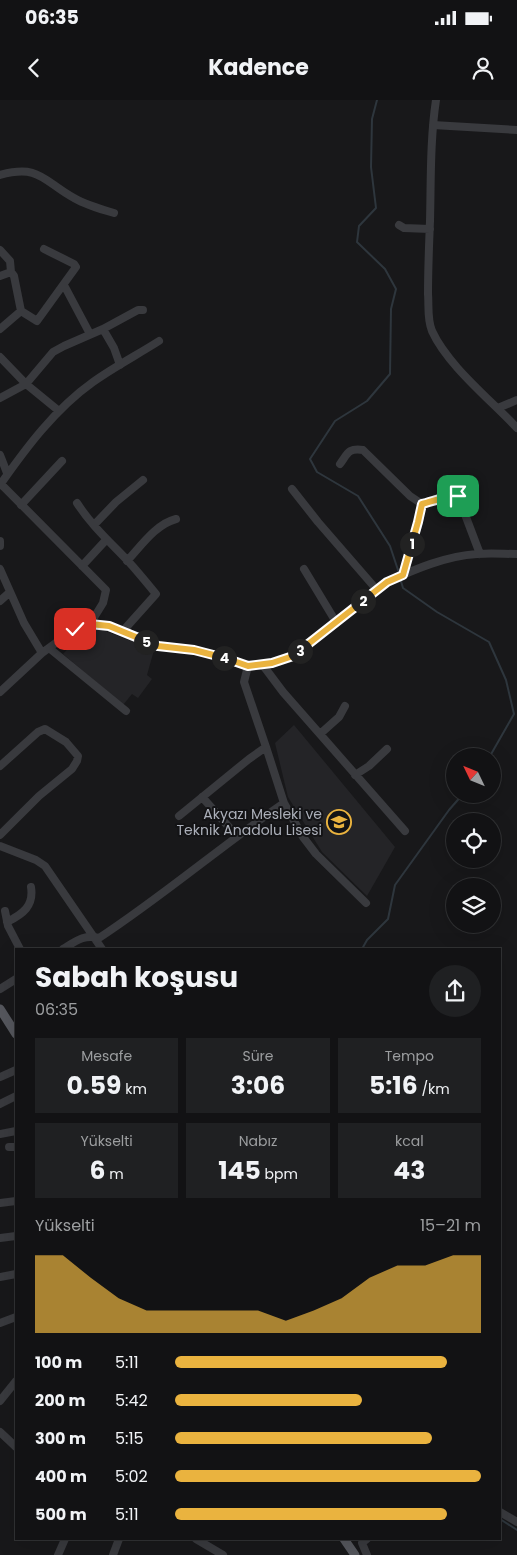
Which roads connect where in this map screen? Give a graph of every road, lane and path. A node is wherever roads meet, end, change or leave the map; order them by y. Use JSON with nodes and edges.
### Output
{"nodes":[{"id":1,"x":436,"y":100,"type":"edge"},
{"id":2,"x":433,"y":125,"type":"junction"},
{"id":3,"x":517,"y":130,"type":"edge"},
{"id":4,"x":0,"y":175,"type":"edge"},
{"id":5,"x":114,"y":213,"type":"dead end"},
{"id":6,"x":399,"y":225,"type":"dead end"},
{"id":7,"x":430,"y":229,"type":"junction"},
{"id":8,"x":44,"y":249,"type":"dead end"},
{"id":9,"x":0,"y":250,"type":"edge"},
{"id":10,"x":11,"y":272,"type":"junction"},
{"id":11,"x":0,"y":276,"type":"edge"},
{"id":12,"x":64,"y":285,"type":"junction"},
{"id":13,"x":143,"y":310,"type":"dead end"},
{"id":14,"x":21,"y":311,"type":"junction"},
{"id":15,"x":0,"y":329,"type":"edge"},
{"id":16,"x":103,"y":329,"type":"junction"},
{"id":17,"x":90,"y":334,"type":"junction"},
{"id":18,"x":159,"y":341,"type":"dead end"},
{"id":19,"x":0,"y":357,"type":"edge"},
{"id":20,"x":120,"y":365,"type":"junction"},
{"id":21,"x":26,"y":384,"type":"junction"},
{"id":22,"x":0,"y":398,"type":"edge"},
{"id":23,"x":517,"y":400,"type":"edge"},
{"id":24,"x":498,"y":408,"type":"junction"},
{"id":25,"x":59,"y":411,"type":"junction"},
{"id":26,"x":517,"y":428,"type":"edge"},
{"id":27,"x":0,"y":456,"type":"edge"},
{"id":28,"x":62,"y":461,"type":"dead end"},
{"id":29,"x":340,"y":464,"type":"dead end"},
{"id":30,"x":7,"y":473,"type":"junction"},
{"id":31,"x":143,"y":480,"type":"dead end"},
{"id":32,"x":0,"y":485,"type":"edge"},
{"id":33,"x":292,"y":489,"type":"dead end"},
{"id":34,"x":76,"y":503,"type":"dead end"},
{"id":35,"x":422,"y":504,"type":"junction"},
{"id":36,"x":22,"y":505,"type":"junction"},
{"id":37,"x":176,"y":519,"type":"dead end"},
{"id":38,"x":94,"y":525,"type":"junction"},
{"id":39,"x":106,"y":540,"type":"junction"},
{"id":40,"x":0,"y":541,"type":"edge"},
{"id":41,"x":0,"y":546,"type":"edge"},
{"id":42,"x":480,"y":554,"type":"junction"},
{"id":43,"x":517,"y":554,"type":"edge"},
{"id":44,"x":127,"y":561,"type":"junction"},
{"id":45,"x":82,"y":566,"type":"junction"},
{"id":46,"x":0,"y":569,"type":"edge"},
{"id":47,"x":304,"y":569,"type":"dead end"},
{"id":48,"x":404,"y":574,"type":"junction"},
{"id":49,"x":377,"y":590,"type":"junction"},
{"id":50,"x":10,"y":592,"type":"junction"},
{"id":51,"x":0,"y":600,"type":"edge"},
{"id":52,"x":336,"y":622,"type":"junction"},
{"id":53,"x":90,"y":624,"type":"junction"},
{"id":54,"x":122,"y":632,"type":"junction"},
{"id":55,"x":50,"y":648,"type":"junction"},
{"id":56,"x":42,"y":653,"type":"junction"},
{"id":57,"x":262,"y":664,"type":"junction"},
{"id":58,"x":248,"y":666,"type":"junction"},
{"id":59,"x":0,"y":692,"type":"edge"},
{"id":60,"x":345,"y":706,"type":"dead end"},
{"id":61,"x":126,"y":711,"type":"dead end"},
{"id":62,"x":320,"y":734,"type":"junction"},
{"id":63,"x":266,"y":747,"type":"junction"},
{"id":64,"x":387,"y":749,"type":"dead end"},
{"id":65,"x":0,"y":766,"type":"edge"},
{"id":66,"x":355,"y":775,"type":"junction"},
{"id":67,"x":202,"y":797,"type":"junction"},
{"id":68,"x":284,"y":803,"type":"junction"},
{"id":69,"x":179,"y":816,"type":"dead end"},
{"id":70,"x":405,"y":831,"type":"dead end"},
{"id":71,"x":0,"y":835,"type":"edge"},
{"id":72,"x":237,"y":836,"type":"junction"},
{"id":73,"x":0,"y":846,"type":"edge"},
{"id":74,"x":31,"y":887,"type":"dead end"},
{"id":75,"x":366,"y":903,"type":"dead end"},
{"id":76,"x":5,"y":911,"type":"dead end"},
{"id":77,"x":7,"y":922,"type":"junction"},
{"id":78,"x":94,"y":937,"type":"junction"},
{"id":79,"x":20,"y":948,"type":"edge"},
{"id":80,"x":65,"y":948,"type":"edge"},
{"id":81,"x":101,"y":948,"type":"edge"},
{"id":82,"x":15,"y":980,"type":"edge"},
{"id":83,"x":0,"y":989,"type":"edge"},
{"id":84,"x":0,"y":1009,"type":"edge"},
{"id":85,"x":15,"y":1032,"type":"edge"},
{"id":86,"x":15,"y":1070,"type":"edge"},
{"id":87,"x":0,"y":1077,"type":"edge"},
{"id":88,"x":15,"y":1096,"type":"edge"},
{"id":89,"x":0,"y":1104,"type":"edge"},
{"id":90,"x":15,"y":1131,"type":"edge"},
{"id":91,"x":0,"y":1134,"type":"edge"},
{"id":92,"x":15,"y":1201,"type":"edge"},
{"id":93,"x":0,"y":1203,"type":"edge"},
{"id":94,"x":15,"y":1236,"type":"edge"},
{"id":95,"x":0,"y":1238,"type":"edge"},
{"id":96,"x":15,"y":1274,"type":"edge"},
{"id":97,"x":0,"y":1276,"type":"edge"},
{"id":98,"x":15,"y":1317,"type":"edge"},
{"id":99,"x":0,"y":1322,"type":"edge"},
{"id":100,"x":15,"y":1382,"type":"edge"},
{"id":101,"x":0,"y":1401,"type":"edge"},
{"id":102,"x":0,"y":1432,"type":"edge"},
{"id":103,"x":15,"y":1446,"type":"edge"},
{"id":104,"x":501,"y":1513,"type":"edge"},
{"id":105,"x":517,"y":1522,"type":"edge"},
{"id":106,"x":64,"y":1540,"type":"edge"},
{"id":107,"x":119,"y":1540,"type":"edge"},
{"id":108,"x":198,"y":1540,"type":"edge"},
{"id":109,"x":347,"y":1540,"type":"edge"},
{"id":110,"x":366,"y":1540,"type":"edge"},
{"id":111,"x":220,"y":1554,"type":"edge"},
{"id":112,"x":58,"y":1555,"type":"edge"},
{"id":113,"x":112,"y":1555,"type":"edge"},
{"id":114,"x":355,"y":1555,"type":"edge"},
{"id":115,"x":367,"y":1555,"type":"edge"}],
"edges":[{"from":1,"to":2,"type":"street"},
{"from":2,"to":3,"type":"street"},
{"from":2,"to":7,"type":"street"},
{"from":4,"to":5,"type":"street"},
{"from":6,"to":7,"type":"street"},
{"from":7,"to":24,"type":"street"},
{"from":8,"to":12,"type":"street"},
{"from":9,"to":10,"type":"street"},
{"from":10,"to":11,"type":"street"},
{"from":10,"to":14,"type":"street"},
{"from":12,"to":14,"type":"street"},
{"from":12,"to":17,"type":"street"},
{"from":13,"to":16,"type":"street"},
{"from":14,"to":15,"type":"street"},
{"from":16,"to":17,"type":"street"},
{"from":16,"to":20,"type":"street"},
{"from":17,"to":21,"type":"street"},
{"from":18,"to":20,"type":"street"},
{"from":19,"to":21,"type":"street"},
{"from":20,"to":25,"type":"street"},
{"from":21,"to":22,"type":"street"},
{"from":21,"to":25,"type":"street"},
{"from":23,"to":24,"type":"street"},
{"from":24,"to":26,"type":"street"},
{"from":25,"to":30,"type":"street"},
{"from":27,"to":30,"type":"street"},
{"from":28,"to":36,"type":"street"},
{"from":29,"to":35,"type":"street"},
{"from":30,"to":32,"type":"street"},
{"from":31,"to":38,"type":"street"},
{"from":32,"to":36,"type":"street"},
{"from":33,"to":49,"type":"street"},
{"from":34,"to":38,"type":"street"},
{"from":35,"to":42,"type":"street"},
{"from":35,"to":48,"type":"street"},
{"from":36,"to":45,"type":"street"},
{"from":37,"to":44,"type":"street"},
{"from":38,"to":39,"type":"street"},
{"from":39,"to":44,"type":"street"},
{"from":39,"to":45,"type":"street"},
{"from":40,"to":41,"type":"street"},
{"from":42,"to":43,"type":"street"},
{"from":42,"to":48,"type":"street"},
{"from":44,"to":54,"type":"street"},
{"from":45,"to":53,"type":"street"},
{"from":46,"to":50,"type":"street"},
{"from":47,"to":52,"type":"street"},
{"from":48,"to":49,"type":"street"},
{"from":49,"to":52,"type":"street"},
{"from":50,"to":51,"type":"street"},
{"from":50,"to":56,"type":"street"},
{"from":52,"to":57,"type":"street"},
{"from":53,"to":54,"type":"street"},
{"from":53,"to":55,"type":"street"},
{"from":54,"to":58,"type":"street"},
{"from":55,"to":56,"type":"street"},
{"from":55,"to":61,"type":"street"},
{"from":56,"to":59,"type":"street"},
{"from":57,"to":58,"type":"street"},
{"from":57,"to":62,"type":"street"},
{"from":58,"to":63,"type":"street"},
{"from":60,"to":62,"type":"street"},
{"from":62,"to":66,"type":"street"},
{"from":63,"to":67,"type":"street"},
{"from":63,"to":68,"type":"street"},
{"from":64,"to":66,"type":"street"},
{"from":65,"to":71,"type":"street"},
{"from":66,"to":70,"type":"street"},
{"from":67,"to":69,"type":"street"},
{"from":67,"to":72,"type":"street"},
{"from":68,"to":72,"type":"street"},
{"from":68,"to":75,"type":"street"},
{"from":72,"to":78,"type":"street"},
{"from":73,"to":78,"type":"street"},
{"from":74,"to":77,"type":"street"},
{"from":76,"to":77,"type":"street"},
{"from":77,"to":79,"type":"street"},
{"from":78,"to":80,"type":"street"},
{"from":78,"to":81,"type":"street"},
{"from":82,"to":83,"type":"street"},
{"from":84,"to":85,"type":"main road"},
{"from":86,"to":87,"type":"street"},
{"from":88,"to":89,"type":"street"},
{"from":90,"to":91,"type":"street"},
{"from":92,"to":93,"type":"street"},
{"from":94,"to":95,"type":"street"},
{"from":96,"to":97,"type":"street"},
{"from":98,"to":99,"type":"street"},
{"from":100,"to":101,"type":"street"},
{"from":102,"to":103,"type":"street"},
{"from":104,"to":105,"type":"street"},
{"from":106,"to":112,"type":"street"},
{"from":107,"to":113,"type":"street"},
{"from":108,"to":111,"type":"street"},
{"from":109,"to":114,"type":"main road"},
{"from":110,"to":115,"type":"street"}]}
